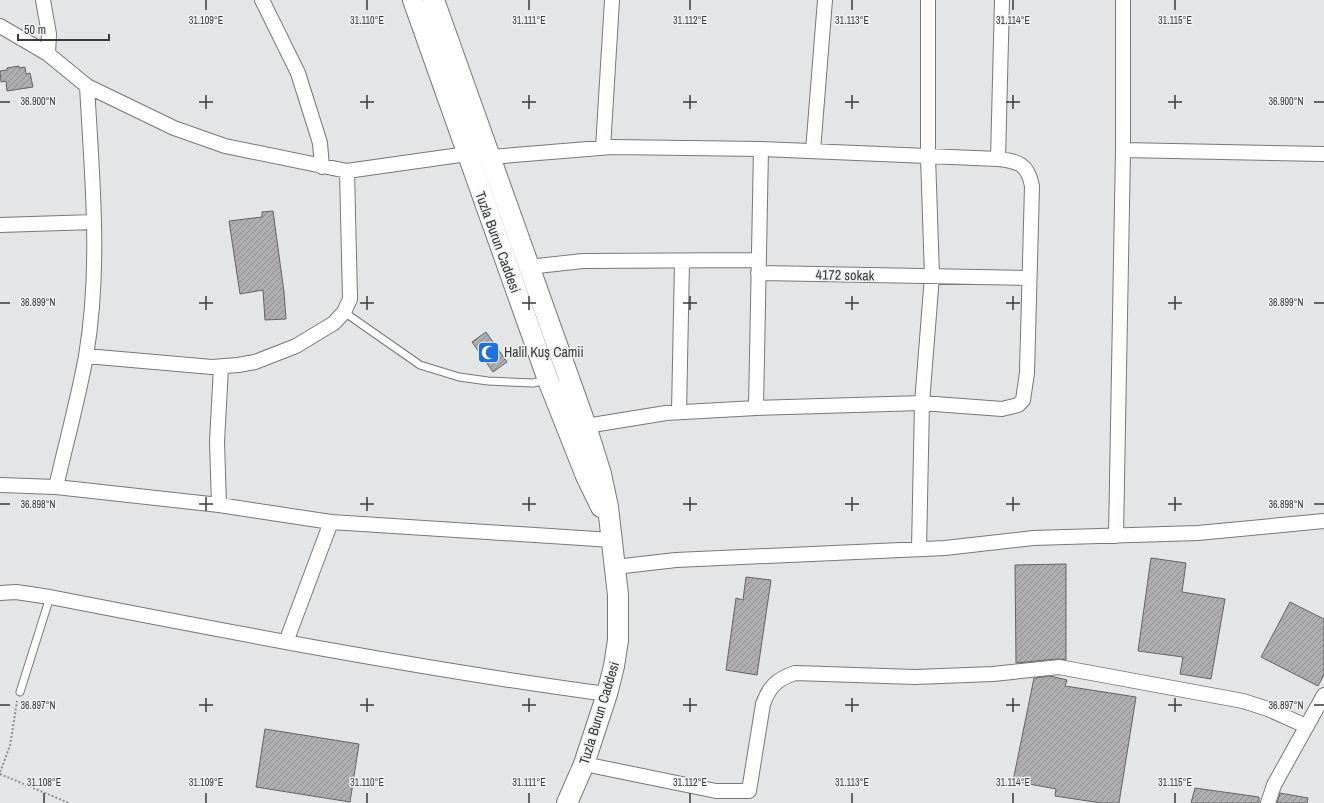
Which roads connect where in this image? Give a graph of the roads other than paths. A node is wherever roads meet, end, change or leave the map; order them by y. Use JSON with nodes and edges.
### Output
{"nodes":[{"id":1,"x":43,"y":0,"type":"edge"},
{"id":2,"x":262,"y":0,"type":"edge"},
{"id":3,"x":413,"y":0,"type":"edge"},
{"id":4,"x":612,"y":0,"type":"edge"},
{"id":5,"x":825,"y":0,"type":"edge"},
{"id":6,"x":928,"y":0,"type":"edge"},
{"id":7,"x":1002,"y":0,"type":"edge"},
{"id":8,"x":1123,"y":0,"type":"edge"},
{"id":9,"x":436,"y":1,"type":"edge"},
{"id":10,"x":0,"y":26,"type":"edge"},
{"id":11,"x":48,"y":54,"type":"junction"},
{"id":12,"x":87,"y":86,"type":"junction"},
{"id":13,"x":603,"y":148,"type":"junction"},
{"id":14,"x":761,"y":149,"type":"junction"},
{"id":15,"x":1123,"y":150,"type":"junction"},
{"id":16,"x":813,"y":151,"type":"junction"},
{"id":17,"x":467,"y":154,"type":"junction"},
{"id":18,"x":1324,"y":154,"type":"edge"},
{"id":19,"x":928,"y":156,"type":"junction"},
{"id":20,"x":491,"y":157,"type":"junction"},
{"id":21,"x":998,"y":159,"type":"junction"},
{"id":22,"x":322,"y":167,"type":"junction"},
{"id":23,"x":347,"y":171,"type":"junction"},
{"id":24,"x":94,"y":222,"type":"junction"},
{"id":25,"x":0,"y":225,"type":"edge"},
{"id":26,"x":682,"y":262,"type":"junction"},
{"id":27,"x":528,"y":267,"type":"junction"},
{"id":28,"x":759,"y":267,"type":"junction"},
{"id":29,"x":932,"y":276,"type":"junction"},
{"id":30,"x":1029,"y":278,"type":"junction"},
{"id":31,"x":344,"y":312,"type":"junction"},
{"id":32,"x":86,"y":356,"type":"junction"},
{"id":33,"x":221,"y":367,"type":"junction"},
{"id":34,"x":548,"y":380,"type":"junction"},
{"id":35,"x":922,"y":403,"type":"junction"},
{"id":36,"x":756,"y":408,"type":"junction"},
{"id":37,"x":679,"y":412,"type":"junction"},
{"id":38,"x":586,"y":426,"type":"junction"},
{"id":39,"x":0,"y":485,"type":"edge"},
{"id":40,"x":56,"y":487,"type":"junction"},
{"id":41,"x":219,"y":505,"type":"junction"},
{"id":42,"x":1324,"y":521,"type":"edge"},
{"id":43,"x":331,"y":522,"type":"junction"},
{"id":44,"x":612,"y":532,"type":"junction"},
{"id":45,"x":1116,"y":536,"type":"junction"},
{"id":46,"x":919,"y":549,"type":"junction"},
{"id":47,"x":615,"y":567,"type":"junction"},
{"id":48,"x":0,"y":593,"type":"edge"},
{"id":49,"x":50,"y":597,"type":"junction"},
{"id":50,"x":286,"y":642,"type":"junction"},
{"id":51,"x":20,"y":692,"type":"road end"},
{"id":52,"x":607,"y":694,"type":"junction"},
{"id":53,"x":1324,"y":695,"type":"edge"},
{"id":54,"x":1306,"y":726,"type":"junction"},
{"id":55,"x":584,"y":764,"type":"junction"},
{"id":56,"x":715,"y":797,"type":"edge"},
{"id":57,"x":567,"y":803,"type":"edge"},
{"id":58,"x":1268,"y":803,"type":"edge"}],
"edges":[{"from":1,"to":11,"type":"street"},
{"from":2,"to":22,"type":"street"},
{"from":3,"to":17,"type":"main road","name":"Tuzla Burun Caddesi"},
{"from":4,"to":13,"type":"street"},
{"from":5,"to":16,"type":"street"},
{"from":6,"to":19,"type":"street"},
{"from":7,"to":21,"type":"street"},
{"from":8,"to":15,"type":"street"},
{"from":9,"to":20,"type":"main road","name":"Tuzla Burun Caddesi"},
{"from":10,"to":11,"type":"street"},
{"from":11,"to":12,"type":"street"},
{"from":12,"to":22,"type":"street"},
{"from":12,"to":24,"type":"street"},
{"from":13,"to":14,"type":"street"},
{"from":13,"to":20,"type":"street"},
{"from":14,"to":16,"type":"street"},
{"from":14,"to":28,"type":"street"},
{"from":15,"to":18,"type":"street"},
{"from":15,"to":45,"type":"street"},
{"from":16,"to":19,"type":"street"},
{"from":17,"to":23,"type":"street"},
{"from":17,"to":34,"type":"main road","name":"Tuzla Burun Caddesi"},
{"from":19,"to":21,"type":"street"},
{"from":19,"to":29,"type":"street"},
{"from":20,"to":27,"type":"main road","name":"Tuzla Burun Caddesi"},
{"from":21,"to":30,"type":"street"},
{"from":22,"to":23,"type":"street"},
{"from":23,"to":31,"type":"street"},
{"from":24,"to":25,"type":"street"},
{"from":24,"to":32,"type":"street"},
{"from":26,"to":27,"type":"street","name":"4172 sokak"},
{"from":26,"to":28,"type":"street","name":"4172 sokak"},
{"from":26,"to":37,"type":"street"},
{"from":27,"to":38,"type":"main road","name":"Tuzla Burun Caddesi"},
{"from":28,"to":29,"type":"street","name":"4172 sokak"},
{"from":28,"to":36,"type":"street"},
{"from":29,"to":30,"type":"street","name":"4172 sokak"},
{"from":29,"to":35,"type":"street"},
{"from":30,"to":35,"type":"street"},
{"from":31,"to":33,"type":"street"},
{"from":31,"to":34,"type":"lane"},
{"from":32,"to":33,"type":"street"},
{"from":32,"to":40,"type":"street"},
{"from":33,"to":41,"type":"street"},
{"from":34,"to":44,"type":"main road","name":"Tuzla Burun Caddesi"},
{"from":35,"to":36,"type":"street"},
{"from":35,"to":46,"type":"street"},
{"from":36,"to":37,"type":"street"},
{"from":37,"to":38,"type":"street"},
{"from":38,"to":44,"type":"main road","name":"Tuzla Burun Caddesi"},
{"from":39,"to":40,"type":"street"},
{"from":40,"to":41,"type":"street"},
{"from":41,"to":43,"type":"street"},
{"from":42,"to":45,"type":"street"},
{"from":43,"to":44,"type":"street"},
{"from":43,"to":50,"type":"street"},
{"from":44,"to":47,"type":"main road","name":"Tuzla Burun Caddesi"},
{"from":45,"to":46,"type":"street"},
{"from":46,"to":47,"type":"street"},
{"from":47,"to":52,"type":"main road","name":"Tuzla Burun Caddesi"},
{"from":48,"to":49,"type":"street"},
{"from":49,"to":50,"type":"street"},
{"from":49,"to":51,"type":"lane"},
{"from":50,"to":52,"type":"street"},
{"from":52,"to":55,"type":"main road","name":"Tuzla Burun Caddesi"},
{"from":53,"to":54,"type":"street"},
{"from":54,"to":56,"type":"street"},
{"from":54,"to":58,"type":"street"},
{"from":55,"to":56,"type":"street"},
{"from":55,"to":57,"type":"main road","name":"Tuzla Burun Caddesi"}]}
